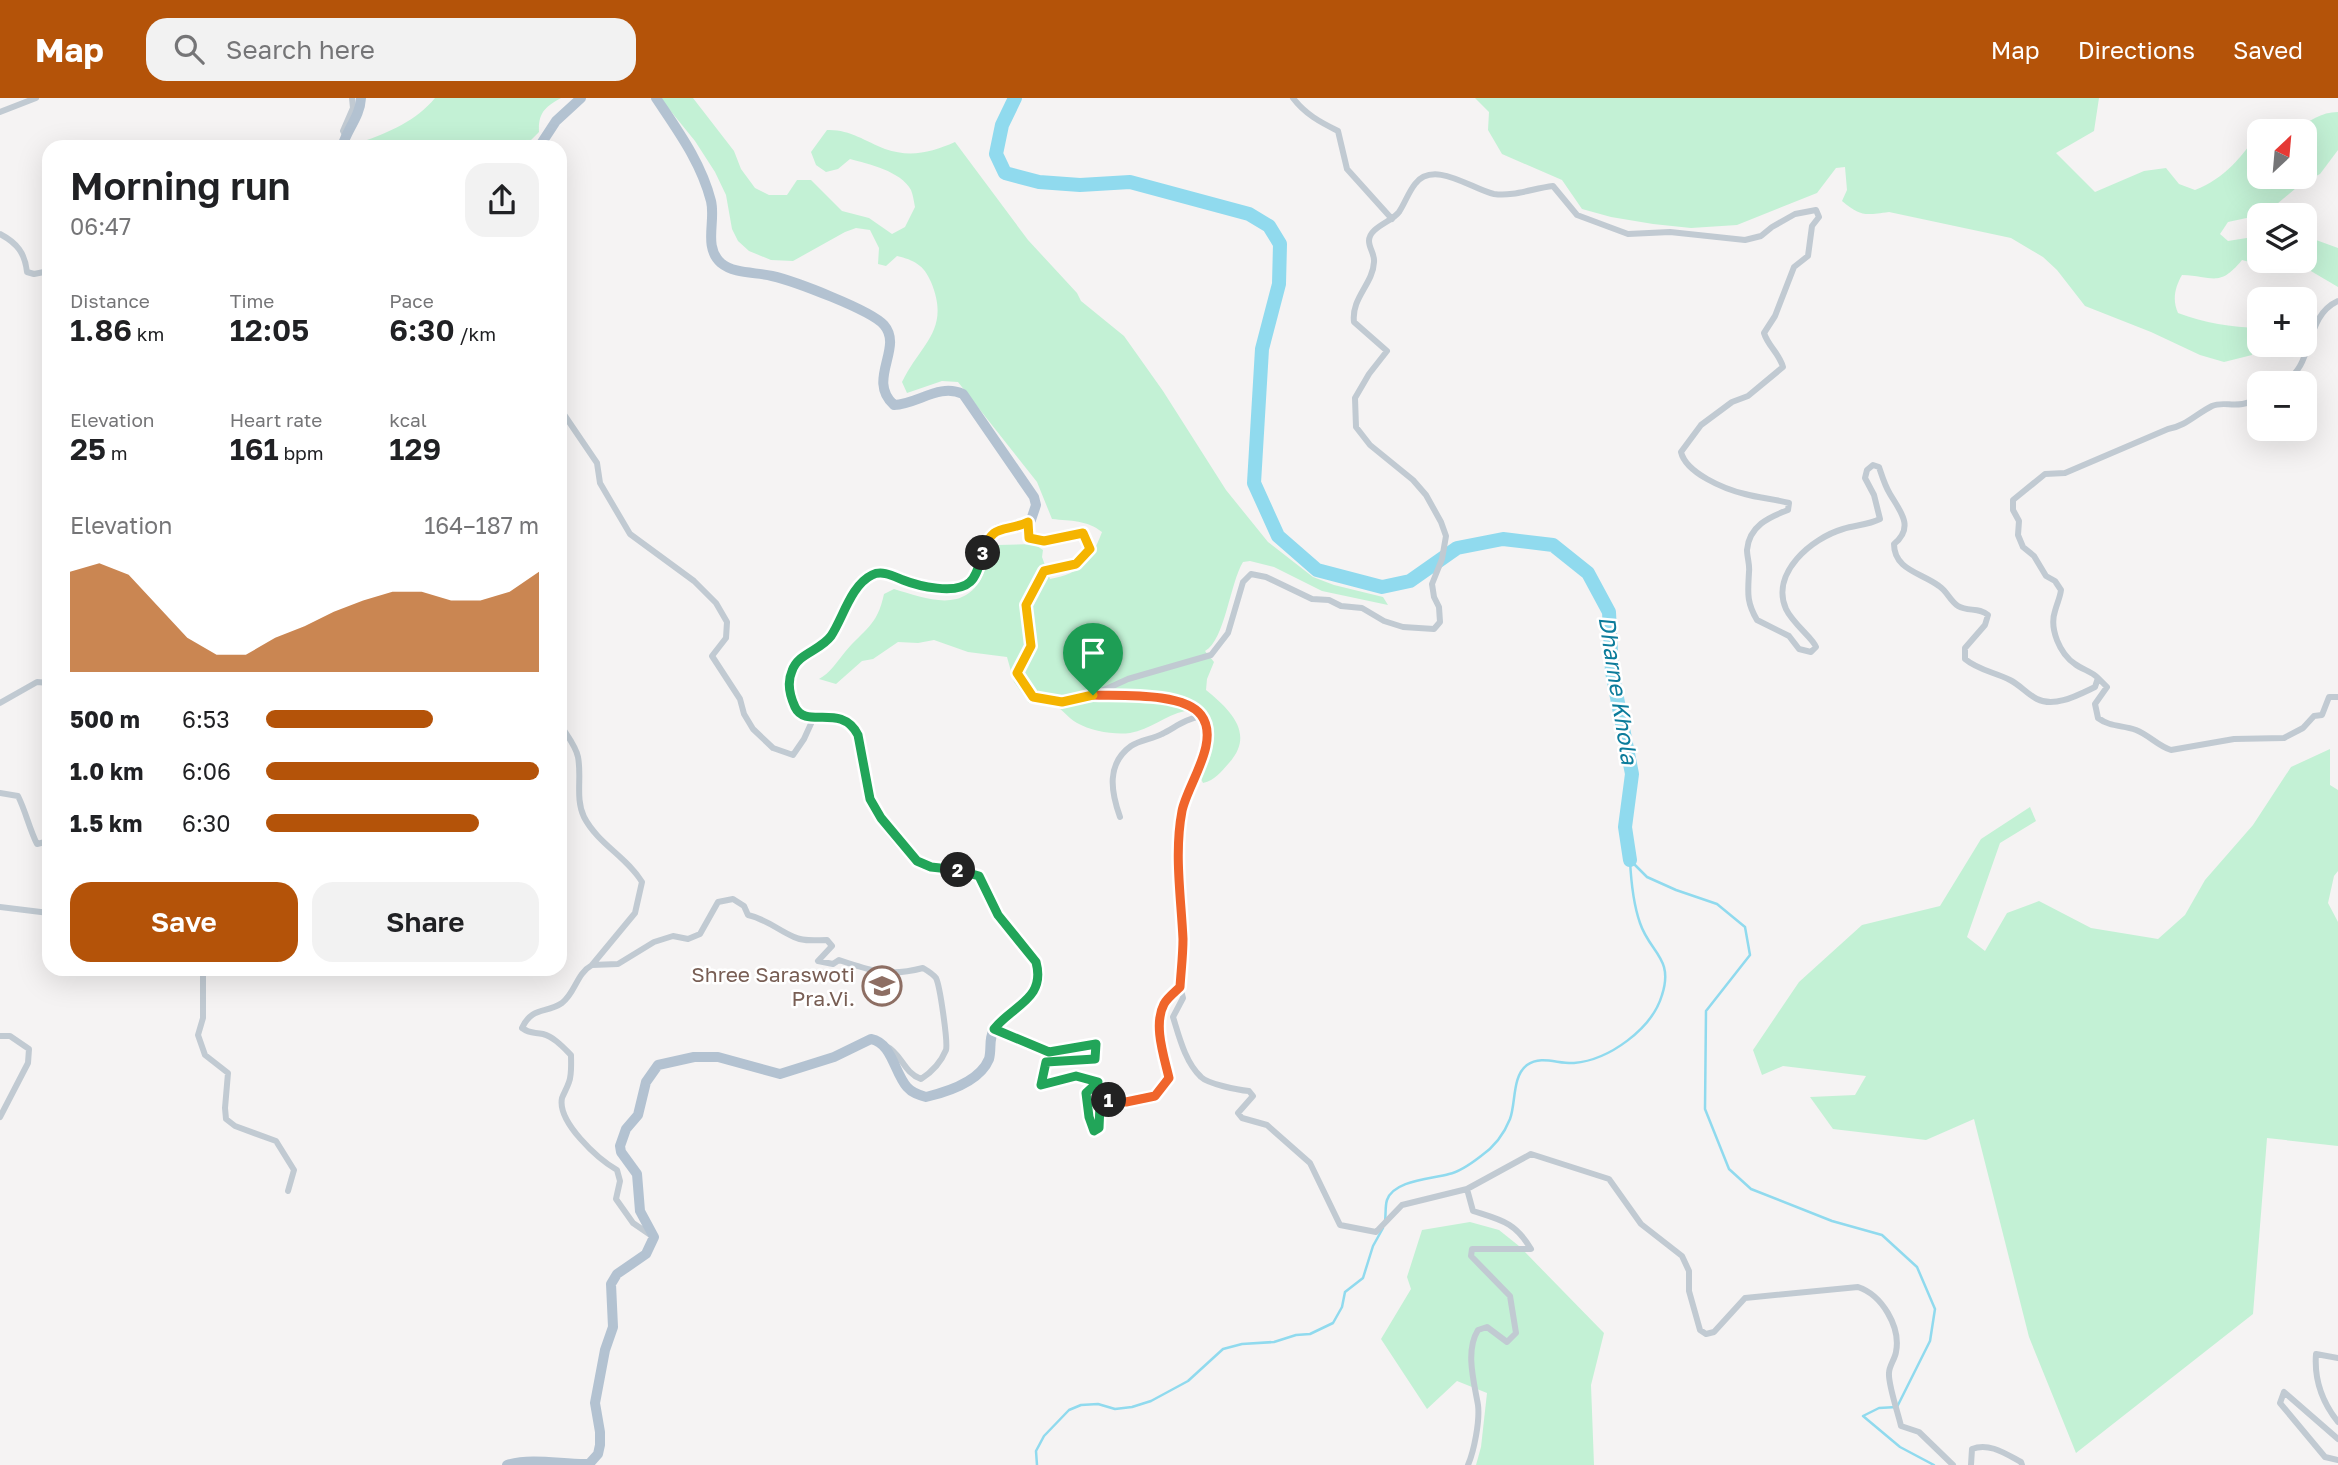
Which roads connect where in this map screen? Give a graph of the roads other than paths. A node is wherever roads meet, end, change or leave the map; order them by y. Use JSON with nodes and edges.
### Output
{"nodes":[{"id":1,"x":36,"y":98,"type":"edge"},
{"id":2,"x":352,"y":98,"type":"edge"},
{"id":3,"x":361,"y":98,"type":"edge"},
{"id":4,"x":582,"y":98,"type":"edge"},
{"id":5,"x":656,"y":98,"type":"edge"},
{"id":6,"x":1293,"y":98,"type":"edge"},
{"id":7,"x":0,"y":112,"type":"edge"},
{"id":8,"x":345,"y":135,"type":"junction"},
{"id":9,"x":344,"y":140,"type":"edge"},
{"id":10,"x":544,"y":140,"type":"edge"},
{"id":11,"x":1392,"y":219,"type":"junction"},
{"id":12,"x":0,"y":234,"type":"edge"},
{"id":13,"x":42,"y":272,"type":"edge"},
{"id":14,"x":2338,"y":301,"type":"edge"},
{"id":15,"x":2295,"y":371,"type":"edge"},
{"id":16,"x":2247,"y":404,"type":"edge"},
{"id":17,"x":567,"y":419,"type":"edge"},
{"id":18,"x":1028,"y":522,"type":"junction"},
{"id":19,"x":2098,"y":678,"type":"junction"},
{"id":20,"x":42,"y":682,"type":"edge"},
{"id":21,"x":1093,"y":695,"type":"junction"},
{"id":22,"x":2338,"y":697,"type":"edge"},
{"id":23,"x":0,"y":703,"type":"edge"},
{"id":24,"x":1202,"y":716,"type":"junction"},
{"id":25,"x":814,"y":717,"type":"junction"},
{"id":26,"x":567,"y":736,"type":"edge"},
{"id":27,"x":0,"y":793,"type":"edge"},
{"id":28,"x":1120,"y":817,"type":"dead end"},
{"id":29,"x":42,"y":843,"type":"edge"},
{"id":30,"x":0,"y":907,"type":"edge"},
{"id":31,"x":42,"y":912,"type":"edge"},
{"id":32,"x":592,"y":965,"type":"junction"},
{"id":33,"x":203,"y":976,"type":"edge"},
{"id":34,"x":1180,"y":987,"type":"junction"},
{"id":35,"x":994,"y":1029,"type":"junction"},
{"id":36,"x":0,"y":1036,"type":"edge"},
{"id":37,"x":885,"y":1046,"type":"junction"},
{"id":38,"x":0,"y":1117,"type":"edge"},
{"id":39,"x":1467,"y":1189,"type":"junction"},
{"id":40,"x":288,"y":1191,"type":"dead end"},
{"id":41,"x":654,"y":1237,"type":"junction"},
{"id":42,"x":2338,"y":1358,"type":"edge"},
{"id":43,"x":2338,"y":1422,"type":"edge"},
{"id":44,"x":2338,"y":1439,"type":"edge"},
{"id":45,"x":2338,"y":1460,"type":"edge"},
{"id":46,"x":507,"y":1465,"type":"edge"},
{"id":47,"x":1468,"y":1465,"type":"edge"},
{"id":48,"x":1953,"y":1465,"type":"edge"},
{"id":49,"x":1971,"y":1465,"type":"edge"},
{"id":50,"x":2022,"y":1465,"type":"edge"}],
"edges":[{"from":1,"to":7,"type":"street"},
{"from":2,"to":8,"type":"street"},
{"from":3,"to":8,"type":"main road"},
{"from":4,"to":10,"type":"main road"},
{"from":5,"to":18,"type":"main road"},
{"from":6,"to":11,"type":"street"},
{"from":8,"to":9,"type":"main road"},
{"from":11,"to":19,"type":"street"},
{"from":11,"to":21,"type":"street"},
{"from":12,"to":13,"type":"street"},
{"from":14,"to":15,"type":"street"},
{"from":16,"to":19,"type":"street"},
{"from":17,"to":25,"type":"street"},
{"from":18,"to":21,"type":"street"},
{"from":18,"to":25,"type":"main road"},
{"from":19,"to":22,"type":"street"},
{"from":20,"to":23,"type":"street"},
{"from":21,"to":24,"type":"street"},
{"from":24,"to":28,"type":"street"},
{"from":24,"to":34,"type":"street"},
{"from":25,"to":35,"type":"main road"},
{"from":26,"to":32,"type":"street"},
{"from":27,"to":29,"type":"street"},
{"from":30,"to":31,"type":"street"},
{"from":32,"to":37,"type":"street"},
{"from":32,"to":41,"type":"street"},
{"from":33,"to":40,"type":"street"},
{"from":34,"to":35,"type":"street"},
{"from":34,"to":39,"type":"street"},
{"from":35,"to":37,"type":"main road"},
{"from":36,"to":38,"type":"street"},
{"from":37,"to":41,"type":"main road"},
{"from":39,"to":47,"type":"street"},
{"from":39,"to":48,"type":"street"},
{"from":41,"to":46,"type":"main road"},
{"from":42,"to":43,"type":"street"},
{"from":44,"to":45,"type":"street"},
{"from":49,"to":50,"type":"street"}]}
